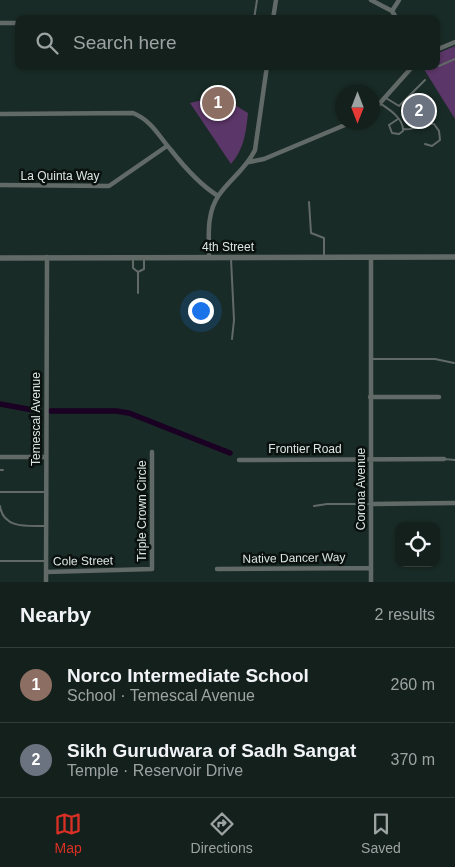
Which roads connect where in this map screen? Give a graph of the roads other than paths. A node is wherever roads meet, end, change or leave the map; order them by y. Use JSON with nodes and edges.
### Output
{"nodes":[{"id":1,"x":257,"y":0,"type":"edge"},
{"id":2,"x":276,"y":0,"type":"edge"},
{"id":3,"x":371,"y":0,"type":"edge"},
{"id":4,"x":400,"y":0,"type":"edge"},
{"id":5,"x":392,"y":11,"type":"junction"},
{"id":6,"x":255,"y":15,"type":"edge"},
{"id":7,"x":274,"y":15,"type":"edge"},
{"id":8,"x":394,"y":15,"type":"edge"},
{"id":9,"x":0,"y":23,"type":"edge"},
{"id":10,"x":15,"y":23,"type":"edge"},
{"id":11,"x":455,"y":42,"type":"edge"},
{"id":12,"x":440,"y":48,"type":"edge"},
{"id":13,"x":455,"y":59,"type":"edge"},
{"id":14,"x":440,"y":65,"type":"edge"},
{"id":15,"x":267,"y":70,"type":"edge"},
{"id":16,"x":410,"y":70,"type":"edge"},
{"id":17,"x":425,"y":80,"type":"dead end"},
{"id":18,"x":386,"y":98,"type":"junction"},
{"id":19,"x":381,"y":104,"type":"joint"},
{"id":20,"x":0,"y":114,"type":"edge"},
{"id":21,"x":398,"y":119,"type":"junction"},
{"id":22,"x":404,"y":128,"type":"junction"},
{"id":23,"x":335,"y":129,"type":"edge"},
{"id":24,"x":425,"y":144,"type":"dead end"},
{"id":25,"x":168,"y":146,"type":"junction"},
{"id":26,"x":249,"y":162,"type":"junction"},
{"id":27,"x":0,"y":186,"type":"edge"},
{"id":28,"x":218,"y":196,"type":"junction"},
{"id":29,"x":309,"y":202,"type":"dead end"},
{"id":30,"x":209,"y":256,"type":"junction"},
{"id":31,"x":47,"y":257,"type":"junction"},
{"id":32,"x":132,"y":257,"type":"junction"},
{"id":33,"x":144,"y":257,"type":"junction"},
{"id":34,"x":231,"y":257,"type":"junction"},
{"id":35,"x":323,"y":257,"type":"junction"},
{"id":36,"x":371,"y":257,"type":"junction"},
{"id":37,"x":455,"y":257,"type":"edge"},
{"id":38,"x":0,"y":258,"type":"edge"},
{"id":39,"x":138,"y":272,"type":"junction"},
{"id":40,"x":138,"y":294,"type":"dead end"},
{"id":41,"x":232,"y":339,"type":"dead end"},
{"id":42,"x":370,"y":359,"type":"junction"},
{"id":43,"x":455,"y":362,"type":"edge"},
{"id":44,"x":370,"y":397,"type":"junction"},
{"id":45,"x":439,"y":397,"type":"dead end"},
{"id":46,"x":152,"y":452,"type":"dead end"},
{"id":47,"x":0,"y":457,"type":"edge"},
{"id":48,"x":46,"y":457,"type":"junction"},
{"id":49,"x":371,"y":459,"type":"junction"},
{"id":50,"x":444,"y":459,"type":"joint"},
{"id":51,"x":239,"y":460,"type":"dead end"},
{"id":52,"x":455,"y":460,"type":"edge"},
{"id":53,"x":0,"y":492,"type":"edge"},
{"id":54,"x":46,"y":492,"type":"junction"},
{"id":55,"x":455,"y":503,"type":"edge"},
{"id":56,"x":371,"y":504,"type":"junction"},
{"id":57,"x":0,"y":506,"type":"edge"},
{"id":58,"x":314,"y":506,"type":"dead end"},
{"id":59,"x":46,"y":526,"type":"junction"},
{"id":60,"x":46,"y":560,"type":"junction"},
{"id":61,"x":0,"y":561,"type":"edge"},
{"id":62,"x":371,"y":568,"type":"junction"},
{"id":63,"x":217,"y":569,"type":"dead end"},
{"id":64,"x":152,"y":570,"type":"joint"},
{"id":65,"x":46,"y":572,"type":"junction"},
{"id":66,"x":46,"y":582,"type":"edge"},
{"id":67,"x":371,"y":582,"type":"edge"}],
"edges":[{"from":1,"to":6,"type":"lane"},
{"from":2,"to":7,"type":"street"},
{"from":3,"to":5,"type":"street"},
{"from":4,"to":5,"type":"street"},
{"from":5,"to":8,"type":"street"},
{"from":9,"to":10,"type":"street"},
{"from":11,"to":12,"type":"street"},
{"from":13,"to":14,"type":"lane"},
{"from":15,"to":26,"type":"street"},
{"from":16,"to":18,"type":"street"},
{"from":17,"to":18,"type":"lane"},
{"from":18,"to":19,"type":"street"},
{"from":19,"to":21,"type":"lane"},
{"from":20,"to":25,"type":"street"},
{"from":21,"to":22,"type":"lane"},
{"from":21,"to":22,"type":"lane"},
{"from":22,"to":24,"type":"lane"},
{"from":23,"to":26,"type":"street"},
{"from":25,"to":27,"type":"street","name":"La Quinta Way"},
{"from":25,"to":28,"type":"street"},
{"from":26,"to":28,"type":"street"},
{"from":28,"to":30,"type":"street"},
{"from":29,"to":35,"type":"lane"},
{"from":30,"to":33,"type":"street","name":"4th Street"},
{"from":30,"to":34,"type":"street","name":"4th Street"},
{"from":31,"to":32,"type":"street","name":"4th Street"},
{"from":31,"to":38,"type":"street","name":"4th Street"},
{"from":31,"to":48,"type":"street","name":"Temescal Avenue"},
{"from":32,"to":33,"type":"street","name":"4th Street"},
{"from":32,"to":39,"type":"lane"},
{"from":33,"to":39,"type":"lane"},
{"from":34,"to":35,"type":"street","name":"4th Street"},
{"from":34,"to":41,"type":"lane"},
{"from":35,"to":36,"type":"street","name":"4th Street"},
{"from":36,"to":37,"type":"street","name":"4th Street"},
{"from":36,"to":42,"type":"street","name":"Corona Avenue"},
{"from":39,"to":40,"type":"lane"},
{"from":42,"to":43,"type":"lane"},
{"from":42,"to":44,"type":"street","name":"Corona Avenue"},
{"from":44,"to":45,"type":"street"},
{"from":44,"to":49,"type":"street","name":"Corona Avenue"},
{"from":46,"to":64,"type":"street","name":"Triple Crown Circle"},
{"from":47,"to":48,"type":"street"},
{"from":48,"to":54,"type":"street","name":"Temescal Avenue"},
{"from":49,"to":50,"type":"street","name":"Frontier Road"},
{"from":49,"to":51,"type":"street","name":"Frontier Road"},
{"from":49,"to":56,"type":"street","name":"Corona Avenue"},
{"from":50,"to":52,"type":"lane"},
{"from":53,"to":54,"type":"lane"},
{"from":54,"to":59,"type":"street","name":"Temescal Avenue"},
{"from":55,"to":56,"type":"street"},
{"from":56,"to":58,"type":"lane"},
{"from":56,"to":62,"type":"street","name":"Corona Avenue"},
{"from":57,"to":59,"type":"lane"},
{"from":59,"to":60,"type":"street","name":"Temescal Avenue"},
{"from":60,"to":61,"type":"lane"},
{"from":60,"to":65,"type":"street","name":"Temescal Avenue"},
{"from":62,"to":63,"type":"street","name":"Native Dancer Way"},
{"from":62,"to":67,"type":"street","name":"Corona Avenue"},
{"from":64,"to":65,"type":"street","name":"Cole Street"},
{"from":65,"to":66,"type":"street","name":"Temescal Avenue"}]}
